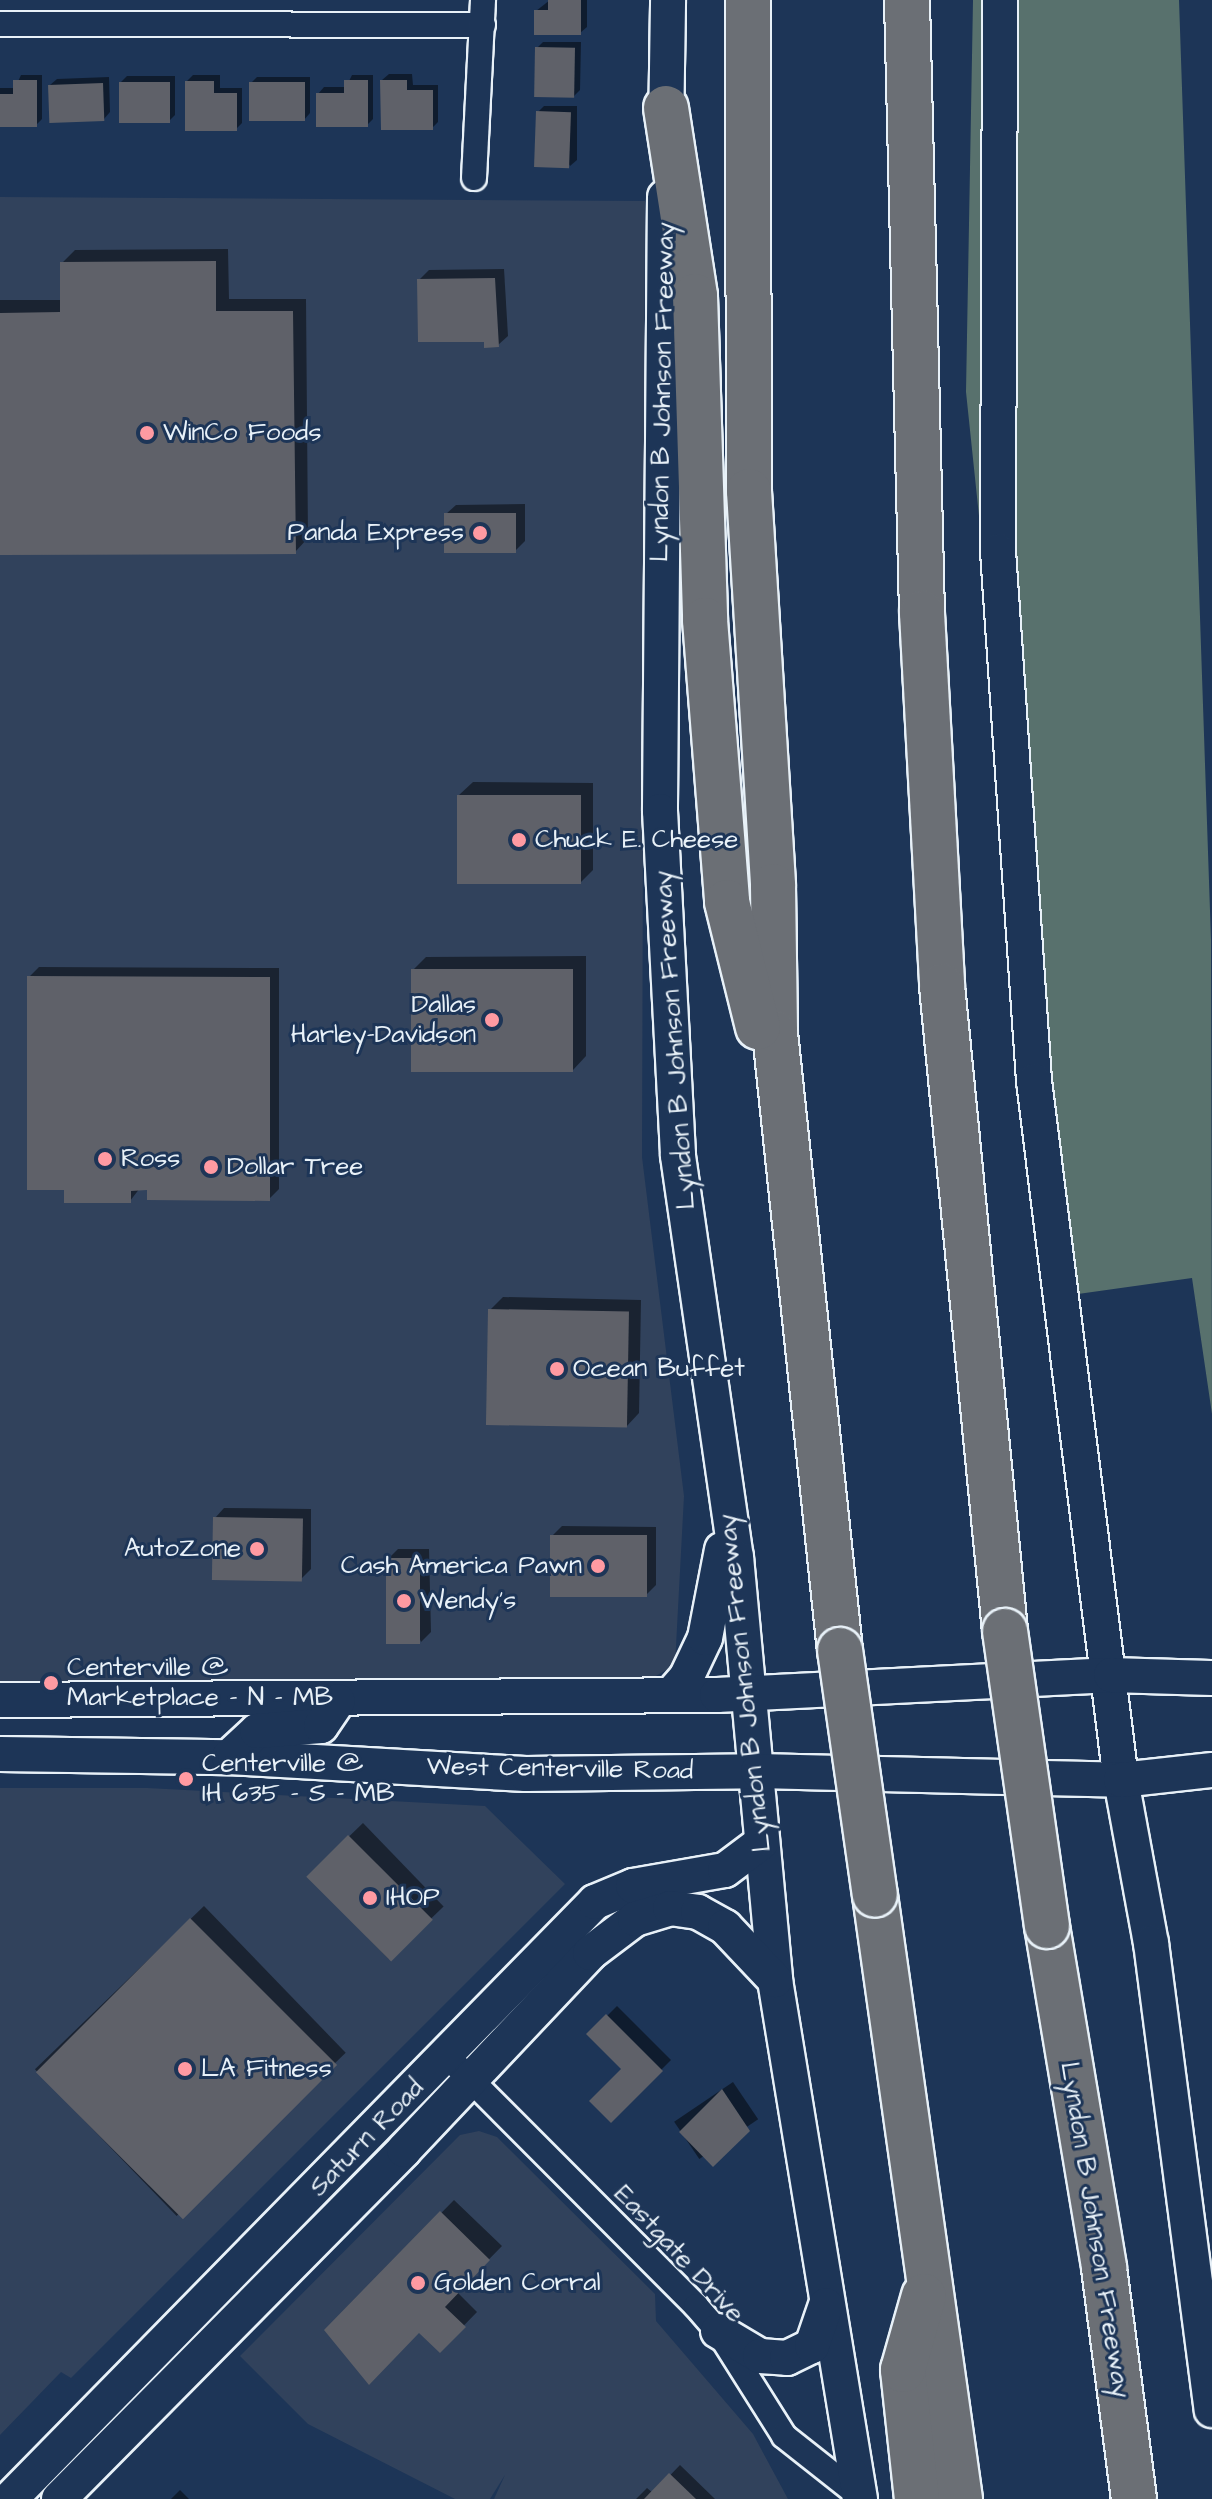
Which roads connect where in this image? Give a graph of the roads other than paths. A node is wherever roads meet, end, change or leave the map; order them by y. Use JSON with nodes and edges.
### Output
{"nodes":[{"id":1,"x":483,"y":0,"type":"edge"},
{"id":2,"x":668,"y":0,"type":"edge"},
{"id":3,"x":748,"y":0,"type":"edge"},
{"id":4,"x":907,"y":0,"type":"edge"},
{"id":5,"x":1000,"y":0,"type":"edge"},
{"id":6,"x":0,"y":24,"type":"edge"},
{"id":7,"x":483,"y":25,"type":"junction"},
{"id":8,"x":666,"y":108,"type":"junction"},
{"id":9,"x":474,"y":178,"type":"dead end"},
{"id":10,"x":780,"y":1114,"type":"junction"},
{"id":11,"x":727,"y":1510,"type":"junction"},
{"id":12,"x":1111,"y":1675,"type":"junction"},
{"id":13,"x":1212,"y":1678,"type":"edge"},
{"id":14,"x":749,"y":1694,"type":"junction"},
{"id":15,"x":671,"y":1695,"type":"junction"},
{"id":16,"x":0,"y":1700,"type":"edge"},
{"id":17,"x":338,"y":1701,"type":"junction"},
{"id":18,"x":0,"y":1754,"type":"edge"},
{"id":19,"x":229,"y":1757,"type":"junction"},
{"id":20,"x":1212,"y":1770,"type":"edge"},
{"id":21,"x":758,"y":1771,"type":"junction"},
{"id":22,"x":1121,"y":1780,"type":"junction"},
{"id":23,"x":761,"y":1843,"type":"junction"},
{"id":24,"x":775,"y":1980,"type":"junction"},
{"id":25,"x":447,"y":2056,"type":"junction"},
{"id":26,"x":471,"y":2080,"type":"junction"},
{"id":27,"x":928,"y":2283,"type":"junction"},
{"id":28,"x":211,"y":2296,"type":"junction"},
{"id":29,"x":828,"y":2300,"type":"junction"},
{"id":30,"x":235,"y":2321,"type":"junction"},
{"id":31,"x":718,"y":2331,"type":"junction"},
{"id":32,"x":1212,"y":2410,"type":"edge"},
{"id":33,"x":1125,"y":2429,"type":"junction"},
{"id":34,"x":860,"y":2498,"type":"edge"},
{"id":35,"x":10,"y":2499,"type":"edge"},
{"id":36,"x":59,"y":2499,"type":"edge"},
{"id":37,"x":917,"y":2499,"type":"edge"},
{"id":38,"x":960,"y":2499,"type":"edge"},
{"id":39,"x":1134,"y":2499,"type":"edge"},
{"id":40,"x":1154,"y":2499,"type":"edge"}],
"edges":[{"from":1,"to":7,"type":"street"},
{"from":2,"to":8,"type":"main road","name":"Lyndon B Johnson Freeway"},
{"from":3,"to":10,"type":"highway"},
{"from":4,"to":33,"type":"highway","name":"Lyndon B Johnson Freeway","bridge":true},
{"from":5,"to":12,"type":"main road"},
{"from":6,"to":7,"type":"street"},
{"from":7,"to":9,"type":"street"},
{"from":8,"to":10,"type":"highway"},
{"from":8,"to":11,"type":"main road","name":"Lyndon B Johnson Freeway"},
{"from":10,"to":27,"type":"highway","bridge":true},
{"from":11,"to":14,"type":"main road","name":"Lyndon B Johnson Freeway"},
{"from":11,"to":15,"type":"main road"},
{"from":12,"to":13,"type":"main road"},
{"from":12,"to":14,"type":"main road"},
{"from":12,"to":22,"type":"main road"},
{"from":14,"to":15,"type":"main road"},
{"from":14,"to":21,"type":"main road","name":"Lyndon B Johnson Freeway"},
{"from":15,"to":17,"type":"main road"},
{"from":16,"to":17,"type":"main road"},
{"from":17,"to":19,"type":"main road"},
{"from":18,"to":19,"type":"main road","name":"West Centerville Road"},
{"from":19,"to":21,"type":"main road","name":"West Centerville Road"},
{"from":20,"to":22,"type":"main road","name":"West Centerville Road"},
{"from":21,"to":22,"type":"main road","name":"West Centerville Road"},
{"from":21,"to":23,"type":"main road","name":"Lyndon B Johnson Freeway"},
{"from":22,"to":32,"type":"main road"},
{"from":23,"to":24,"type":"main road","name":"Lyndon B Johnson Freeway"},
{"from":23,"to":25,"type":"main road","name":"Saturn Road"},
{"from":24,"to":26,"type":"main road","name":"Saturn Road"},
{"from":24,"to":29,"type":"main road","name":"Lyndon B Johnson Freeway"},
{"from":25,"to":26,"type":"street","name":"Eastgate Drive"},
{"from":25,"to":28,"type":"main road","name":"Saturn Road"},
{"from":26,"to":30,"type":"main road","name":"Saturn Road"},
{"from":26,"to":31,"type":"street","name":"Eastgate Drive"},
{"from":27,"to":37,"type":"highway"},
{"from":27,"to":38,"type":"highway"},
{"from":28,"to":30,"type":"main road"},
{"from":28,"to":35,"type":"main road","name":"Saturn Road"},
{"from":29,"to":31,"type":"main road"},
{"from":29,"to":34,"type":"main road","name":"Lyndon B Johnson Freeway"},
{"from":30,"to":36,"type":"main road","name":"Saturn Road"},
{"from":31,"to":34,"type":"street","name":"Eastgate Drive"},
{"from":33,"to":39,"type":"highway","name":"Lyndon B Johnson Freeway"},
{"from":33,"to":40,"type":"highway"}]}
